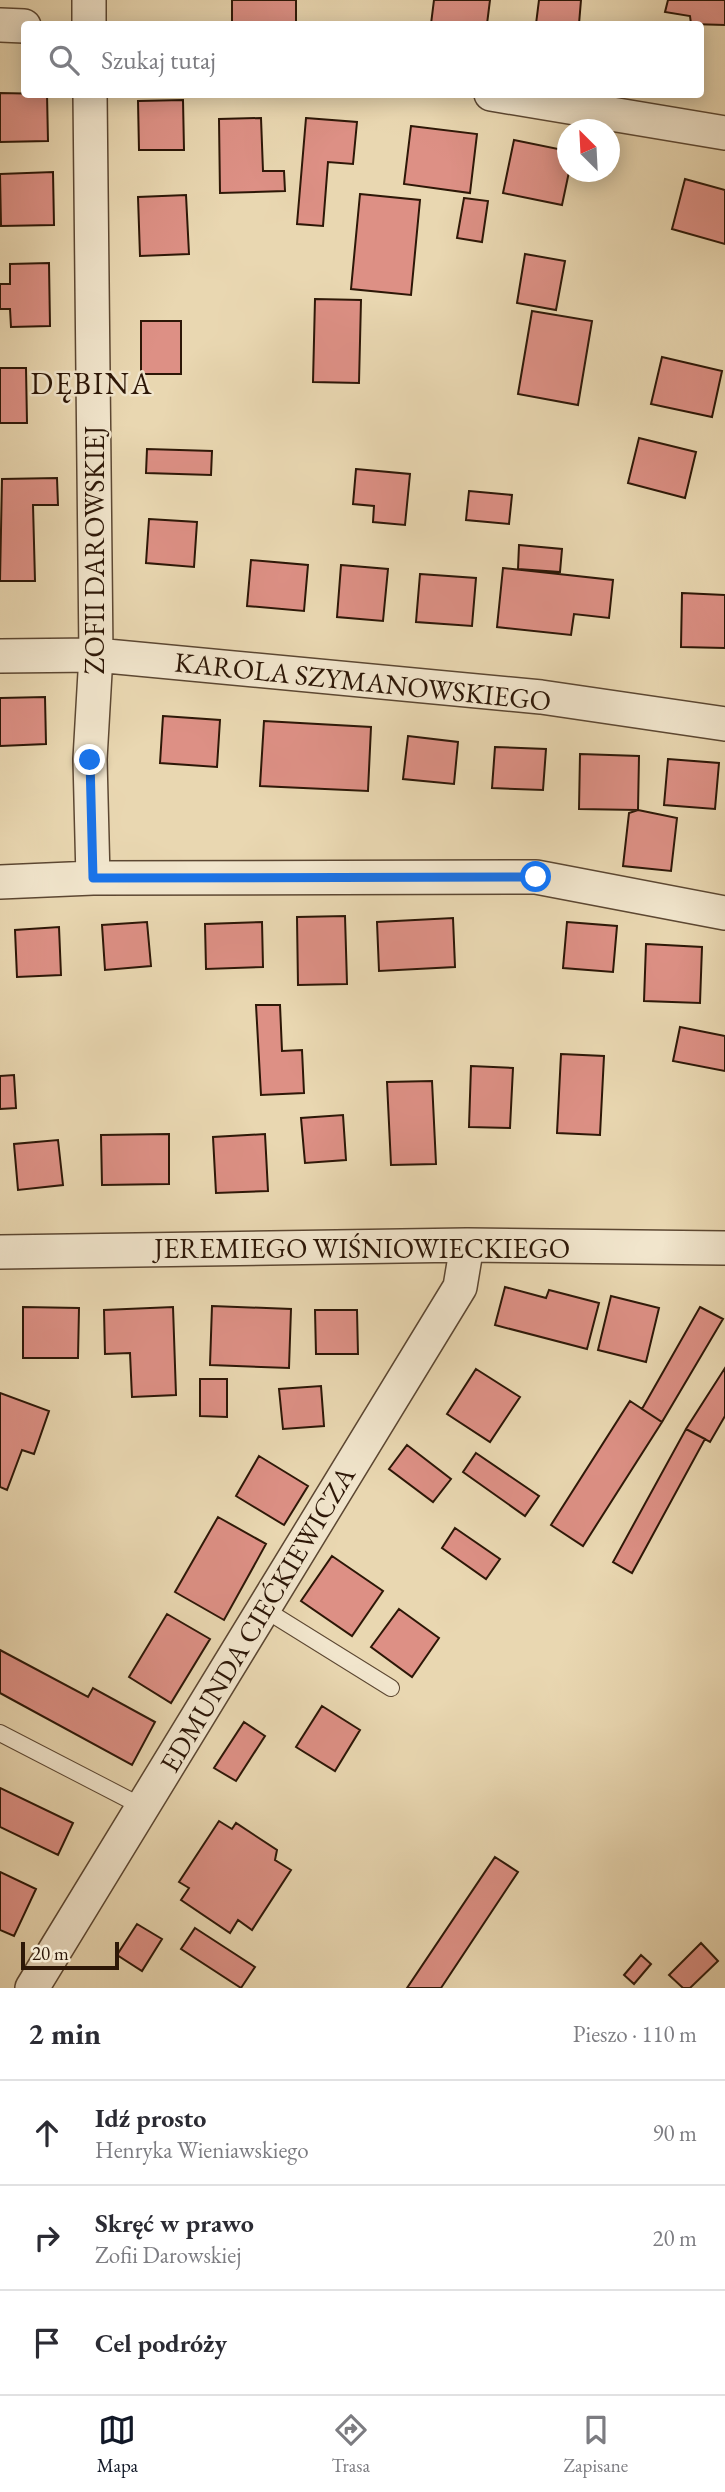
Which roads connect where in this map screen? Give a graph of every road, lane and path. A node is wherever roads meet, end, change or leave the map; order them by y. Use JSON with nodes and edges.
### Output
{"nodes":[{"id":1,"x":89,"y":0,"type":"edge"},
{"id":2,"x":89,"y":21,"type":"edge"},
{"id":3,"x":0,"y":24,"type":"edge"},
{"id":4,"x":21,"y":26,"type":"edge"},
{"id":5,"x":90,"y":98,"type":"edge"},
{"id":6,"x":515,"y":98,"type":"edge"},
{"id":7,"x":725,"y":133,"type":"edge"},
{"id":8,"x":96,"y":655,"type":"junction"},
{"id":9,"x":0,"y":656,"type":"edge"},
{"id":10,"x":725,"y":724,"type":"edge"},
{"id":11,"x":93,"y":878,"type":"junction"},
{"id":12,"x":0,"y":882,"type":"edge"},
{"id":13,"x":725,"y":913,"type":"edge"},
{"id":14,"x":467,"y":1245,"type":"junction"},
{"id":15,"x":725,"y":1248,"type":"edge"},
{"id":16,"x":0,"y":1252,"type":"edge"},
{"id":17,"x":264,"y":1609,"type":"junction"},
{"id":18,"x":391,"y":1688,"type":"dead end"},
{"id":19,"x":0,"y":1733,"type":"edge"},
{"id":20,"x":143,"y":1807,"type":"junction"},
{"id":21,"x":32,"y":1988,"type":"edge"}],
"edges":[{"from":1,"to":2,"type":"street"},
{"from":3,"to":4,"type":"street"},
{"from":5,"to":8,"type":"street","name":"ZOFII DAROWSKIEJ"},
{"from":6,"to":7,"type":"street"},
{"from":8,"to":9,"type":"street","name":"KAROLA SZYMANOWSKIEGO"},
{"from":8,"to":10,"type":"street","name":"KAROLA SZYMANOWSKIEGO"},
{"from":8,"to":11,"type":"street","name":"ZOFII DAROWSKIEJ"},
{"from":11,"to":12,"type":"street"},
{"from":11,"to":13,"type":"street"},
{"from":14,"to":15,"type":"street","name":"JEREMIEGO WIŚNIOWIECKIEGO"},
{"from":14,"to":16,"type":"street","name":"JEREMIEGO WIŚNIOWIECKIEGO"},
{"from":14,"to":17,"type":"street","name":"EDMUNDA CIEĆKIEWICZA"},
{"from":17,"to":18,"type":"lane"},
{"from":17,"to":20,"type":"street","name":"EDMUNDA CIEĆKIEWICZA"},
{"from":19,"to":20,"type":"lane"},
{"from":20,"to":21,"type":"street","name":"EDMUNDA CIEĆKIEWICZA"}]}
